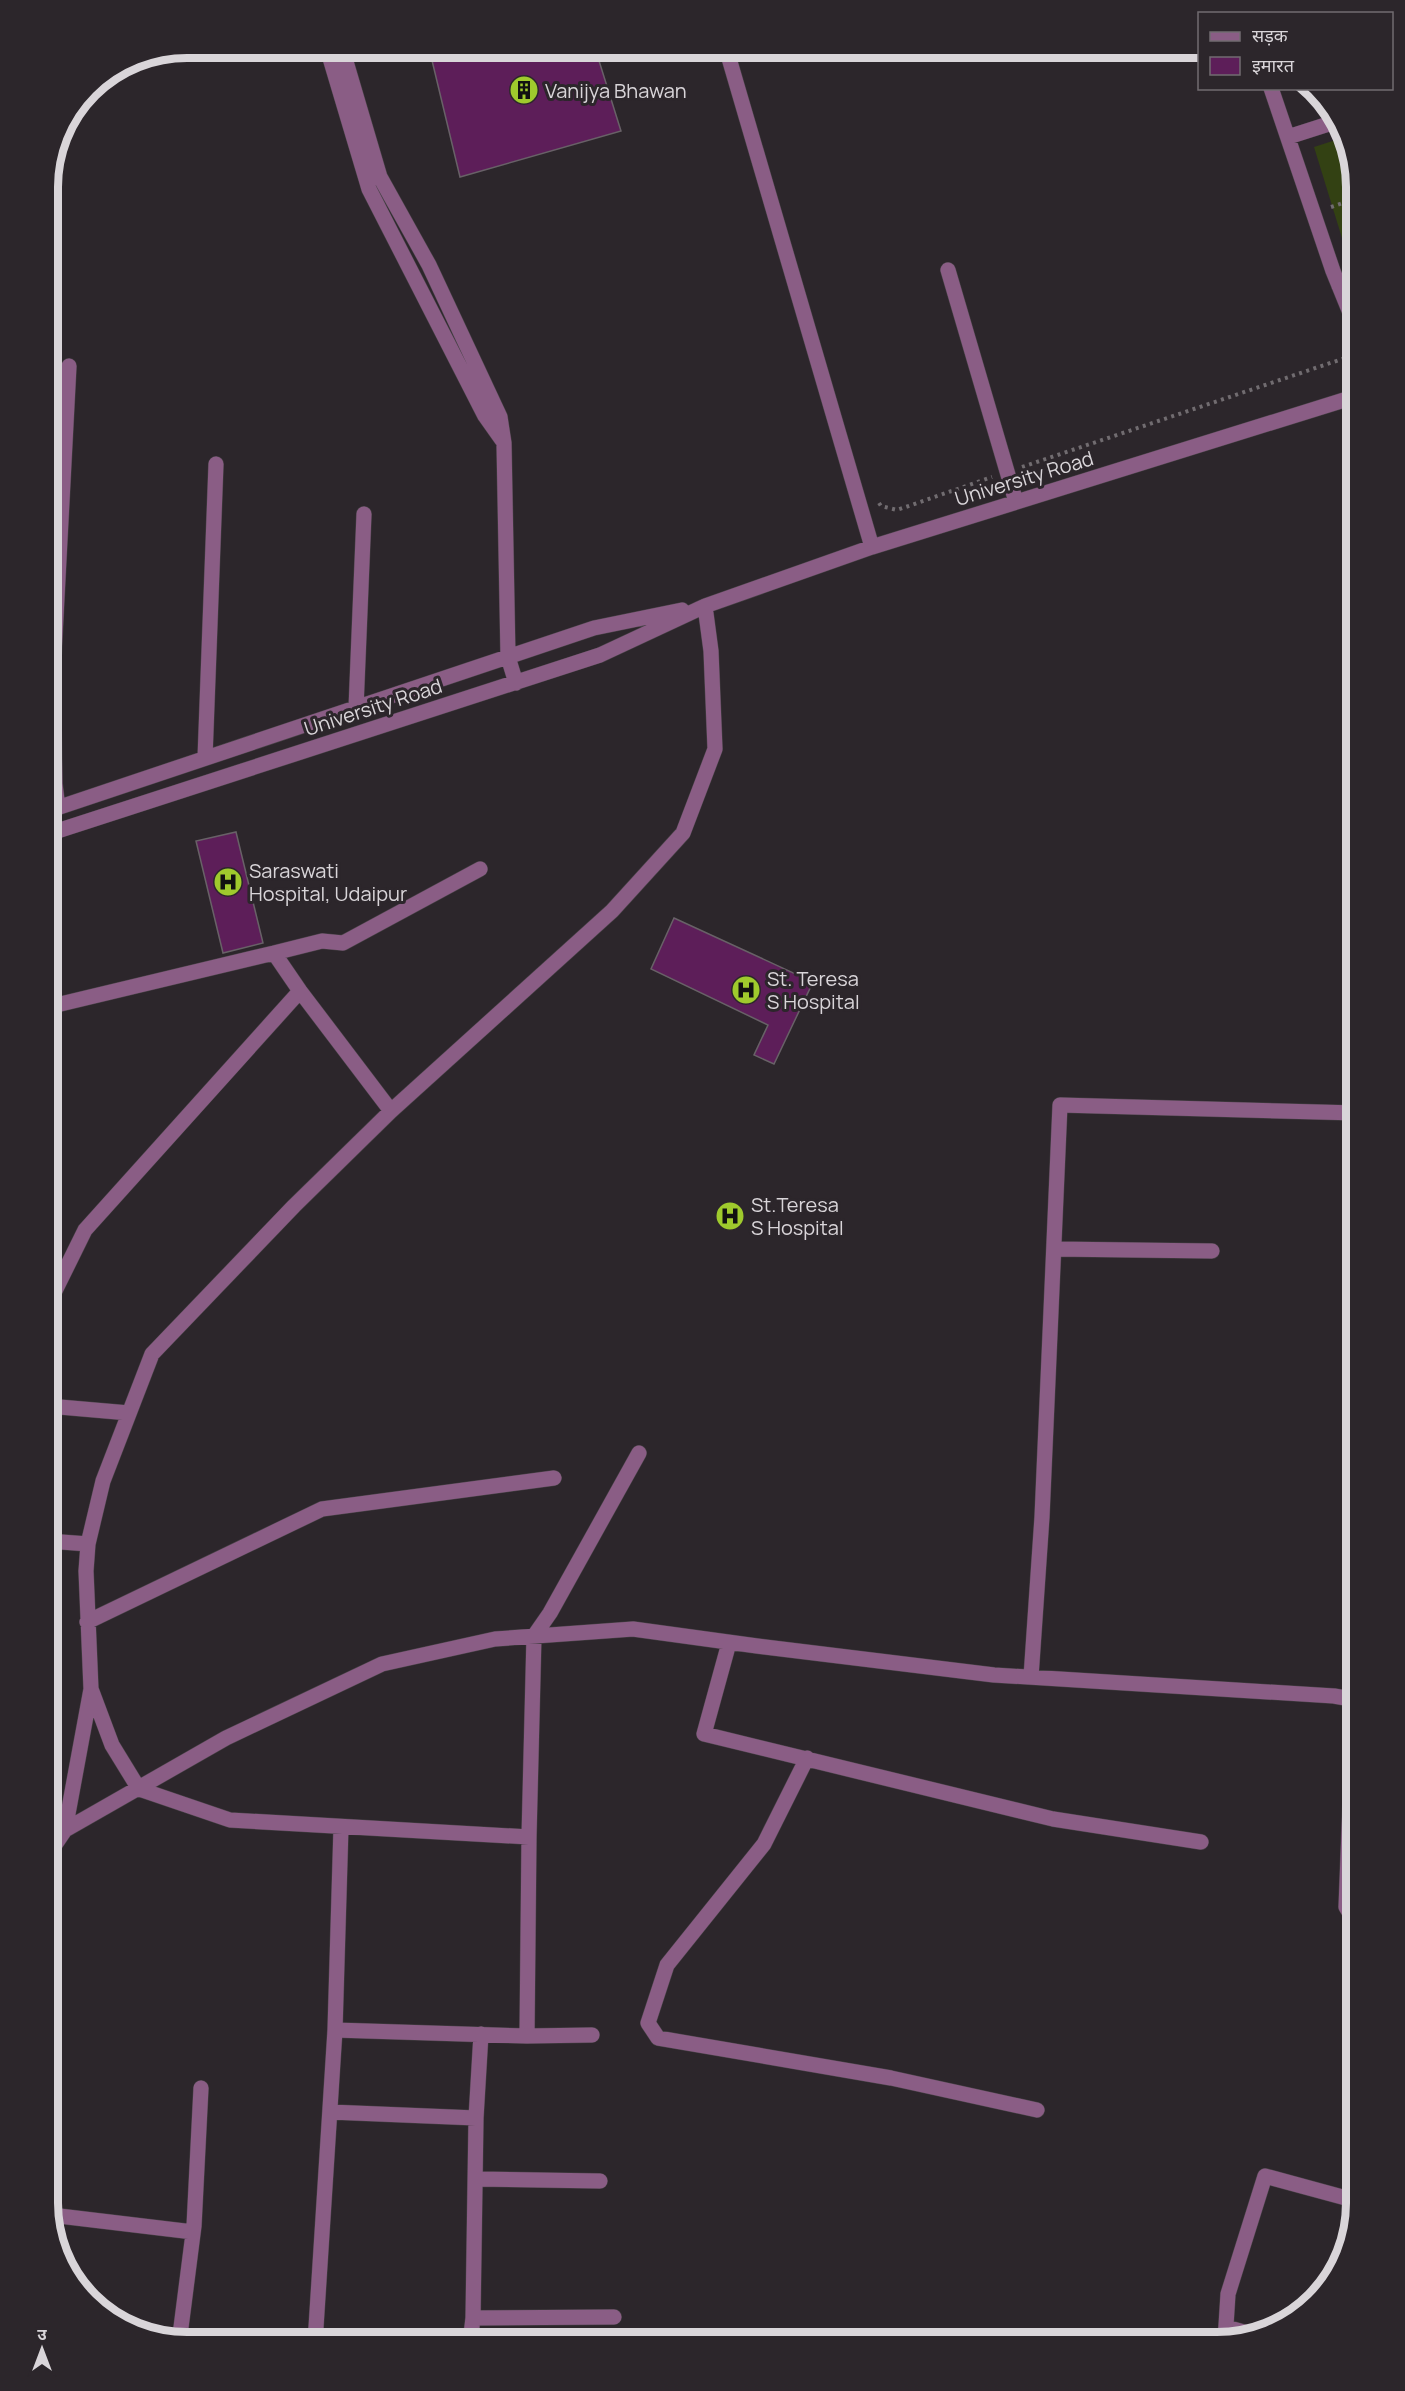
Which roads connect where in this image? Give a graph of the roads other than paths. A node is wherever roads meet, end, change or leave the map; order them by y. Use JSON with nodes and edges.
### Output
{"nodes":[{"id":1,"x":330,"y":59,"type":"edge"},
{"id":2,"x":345,"y":59,"type":"edge"},
{"id":3,"x":729,"y":59,"type":"edge"},
{"id":4,"x":1272,"y":90,"type":"edge"},
{"id":5,"x":1329,"y":124,"type":"edge"},
{"id":6,"x":1287,"y":137,"type":"junction"},
{"id":7,"x":948,"y":270,"type":"dead end"},
{"id":8,"x":1346,"y":283,"type":"edge"},
{"id":9,"x":1339,"y":286,"type":"junction"},
{"id":10,"x":1346,"y":303,"type":"edge"},
{"id":11,"x":69,"y":366,"type":"dead end"},
{"id":12,"x":1346,"y":399,"type":"edge"},
{"id":13,"x":504,"y":443,"type":"junction"},
{"id":14,"x":216,"y":464,"type":"dead end"},
{"id":15,"x":1016,"y":502,"type":"junction"},
{"id":16,"x":364,"y":514,"type":"dead end"},
{"id":17,"x":872,"y":548,"type":"junction"},
{"id":18,"x":59,"y":563,"type":"edge"},
{"id":19,"x":705,"y":606,"type":"junction"},
{"id":20,"x":508,"y":657,"type":"junction"},
{"id":21,"x":516,"y":683,"type":"junction"},
{"id":22,"x":356,"y":708,"type":"junction"},
{"id":23,"x":205,"y":759,"type":"junction"},
{"id":24,"x":59,"y":808,"type":"edge"},
{"id":25,"x":59,"y":831,"type":"edge"},
{"id":26,"x":480,"y":869,"type":"dead end"},
{"id":27,"x":274,"y":953,"type":"junction"},
{"id":28,"x":300,"y":992,"type":"junction"},
{"id":29,"x":59,"y":1004,"type":"edge"},
{"id":30,"x":392,"y":1111,"type":"junction"},
{"id":31,"x":1346,"y":1113,"type":"edge"},
{"id":32,"x":1054,"y":1249,"type":"junction"},
{"id":33,"x":1212,"y":1251,"type":"dead end"},
{"id":34,"x":58,"y":1284,"type":"edge"},
{"id":35,"x":58,"y":1407,"type":"edge"},
{"id":36,"x":129,"y":1413,"type":"junction"},
{"id":37,"x":639,"y":1453,"type":"dead end"},
{"id":38,"x":554,"y":1478,"type":"dead end"},
{"id":39,"x":58,"y":1542,"type":"edge"},
{"id":40,"x":88,"y":1544,"type":"junction"},
{"id":41,"x":87,"y":1622,"type":"junction"},
{"id":42,"x":534,"y":1636,"type":"junction"},
{"id":43,"x":729,"y":1642,"type":"junction"},
{"id":44,"x":1031,"y":1677,"type":"junction"},
{"id":45,"x":91,"y":1689,"type":"junction"},
{"id":46,"x":1346,"y":1698,"type":"edge"},
{"id":47,"x":807,"y":1758,"type":"junction"},
{"id":48,"x":139,"y":1789,"type":"junction"},
{"id":49,"x":341,"y":1827,"type":"junction"},
{"id":50,"x":65,"y":1830,"type":"junction"},
{"id":51,"x":529,"y":1837,"type":"junction"},
{"id":52,"x":58,"y":1840,"type":"edge"},
{"id":53,"x":1201,"y":1842,"type":"dead end"},
{"id":54,"x":335,"y":2030,"type":"junction"},
{"id":55,"x":482,"y":2034,"type":"junction"},
{"id":56,"x":592,"y":2035,"type":"dead end"},
{"id":57,"x":527,"y":2036,"type":"junction"},
{"id":58,"x":201,"y":2088,"type":"dead end"},
{"id":59,"x":1036,"y":2110,"type":"dead end"},
{"id":60,"x":330,"y":2112,"type":"junction"},
{"id":61,"x":476,"y":2118,"type":"junction"},
{"id":62,"x":476,"y":2179,"type":"junction"},
{"id":63,"x":600,"y":2181,"type":"dead end"},
{"id":64,"x":1346,"y":2198,"type":"edge"},
{"id":65,"x":59,"y":2216,"type":"edge"},
{"id":66,"x":193,"y":2232,"type":"junction"},
{"id":67,"x":614,"y":2317,"type":"dead end"},
{"id":68,"x":473,"y":2318,"type":"junction"},
{"id":69,"x":180,"y":2332,"type":"edge"},
{"id":70,"x":316,"y":2332,"type":"edge"},
{"id":71,"x":471,"y":2332,"type":"edge"},
{"id":72,"x":1225,"y":2332,"type":"edge"}],
"edges":[{"from":1,"to":13,"type":"street"},
{"from":2,"to":13,"type":"street"},
{"from":3,"to":17,"type":"street"},
{"from":4,"to":6,"type":"street"},
{"from":5,"to":6,"type":"street"},
{"from":6,"to":9,"type":"street"},
{"from":7,"to":15,"type":"street"},
{"from":8,"to":9,"type":"street"},
{"from":9,"to":10,"type":"street"},
{"from":11,"to":18,"type":"street"},
{"from":12,"to":15,"type":"street","name":"University Road"},
{"from":13,"to":20,"type":"street"},
{"from":14,"to":23,"type":"street"},
{"from":15,"to":17,"type":"street","name":"University Road"},
{"from":16,"to":22,"type":"street"},
{"from":17,"to":19,"type":"street","name":"University Road"},
{"from":19,"to":20,"type":"street","name":"University Road"},
{"from":19,"to":21,"type":"street","name":"University Road"},
{"from":19,"to":30,"type":"street"},
{"from":20,"to":21,"type":"street"},
{"from":20,"to":22,"type":"street","name":"University Road"},
{"from":21,"to":25,"type":"street","name":"University Road"},
{"from":22,"to":23,"type":"street","name":"University Road"},
{"from":23,"to":24,"type":"street","name":"University Road"},
{"from":26,"to":27,"type":"street"},
{"from":27,"to":28,"type":"street"},
{"from":27,"to":29,"type":"street"},
{"from":28,"to":30,"type":"street"},
{"from":28,"to":34,"type":"street"},
{"from":30,"to":36,"type":"street"},
{"from":31,"to":32,"type":"street"},
{"from":32,"to":33,"type":"street"},
{"from":32,"to":44,"type":"street"},
{"from":35,"to":36,"type":"street"},
{"from":36,"to":40,"type":"street"},
{"from":37,"to":42,"type":"street"},
{"from":38,"to":41,"type":"street"},
{"from":39,"to":40,"type":"street"},
{"from":40,"to":41,"type":"street"},
{"from":41,"to":45,"type":"street"},
{"from":42,"to":43,"type":"street"},
{"from":42,"to":48,"type":"street"},
{"from":42,"to":51,"type":"street"},
{"from":43,"to":44,"type":"street"},
{"from":43,"to":47,"type":"street"},
{"from":44,"to":46,"type":"street"},
{"from":45,"to":48,"type":"street"},
{"from":45,"to":50,"type":"street"},
{"from":47,"to":53,"type":"street"},
{"from":47,"to":59,"type":"street"},
{"from":48,"to":49,"type":"street"},
{"from":48,"to":50,"type":"street"},
{"from":49,"to":51,"type":"street"},
{"from":49,"to":54,"type":"street"},
{"from":50,"to":52,"type":"street"},
{"from":51,"to":57,"type":"street"},
{"from":54,"to":55,"type":"street"},
{"from":54,"to":60,"type":"street"},
{"from":55,"to":57,"type":"street"},
{"from":55,"to":61,"type":"street"},
{"from":56,"to":57,"type":"street"},
{"from":58,"to":66,"type":"street"},
{"from":60,"to":61,"type":"street"},
{"from":60,"to":70,"type":"street"},
{"from":61,"to":62,"type":"street"},
{"from":62,"to":63,"type":"street"},
{"from":62,"to":68,"type":"street"},
{"from":64,"to":72,"type":"street"},
{"from":65,"to":66,"type":"street"},
{"from":66,"to":69,"type":"street"},
{"from":67,"to":68,"type":"street"},
{"from":68,"to":71,"type":"street"}]}
